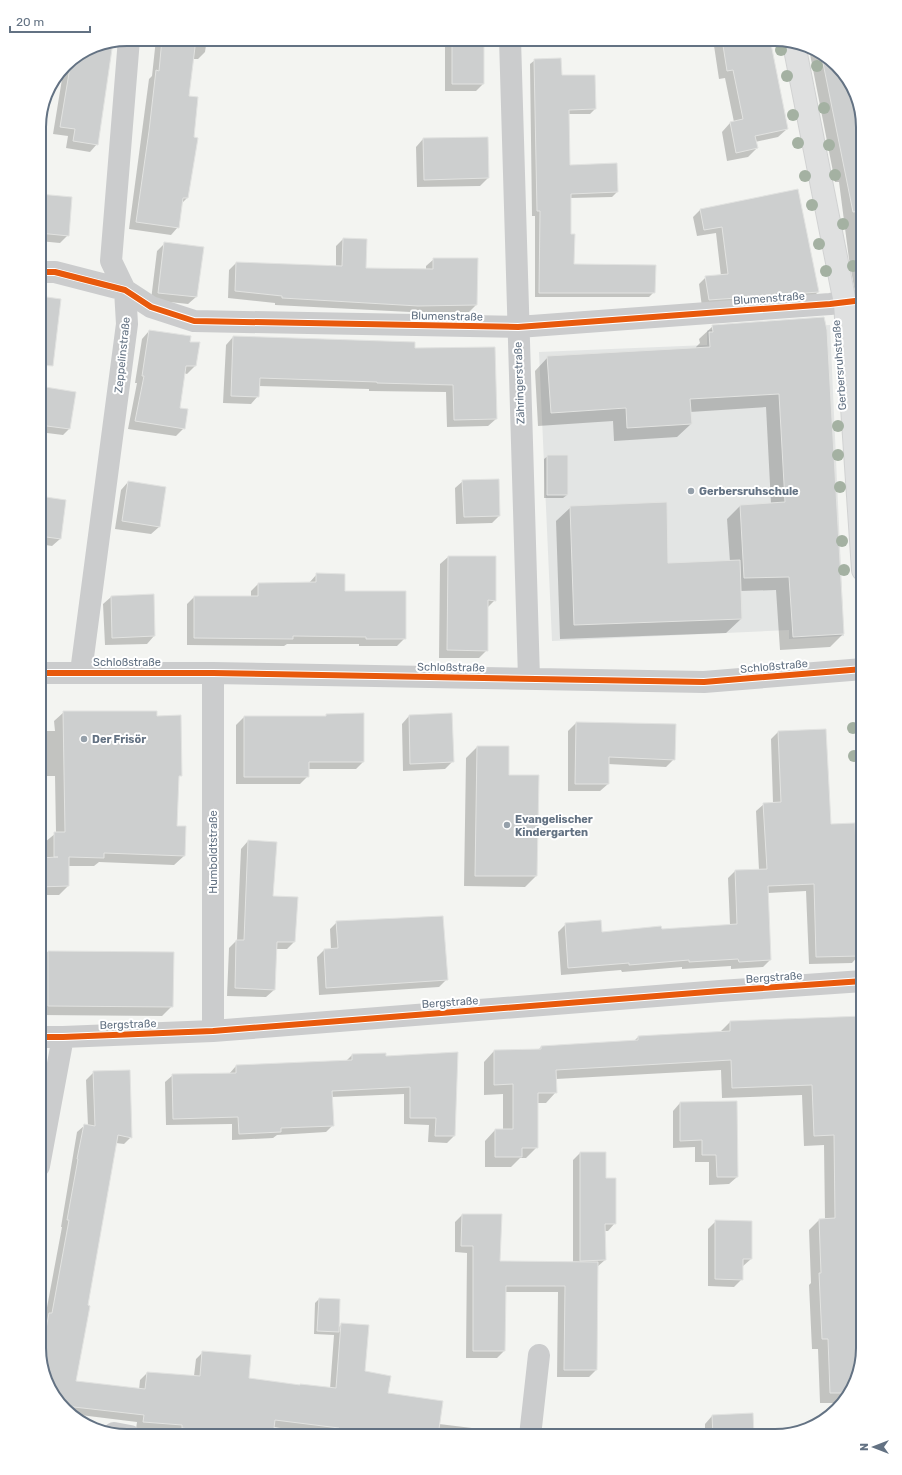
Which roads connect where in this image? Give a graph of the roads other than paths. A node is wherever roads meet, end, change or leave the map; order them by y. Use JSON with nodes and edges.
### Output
{"nodes":[{"id":1,"x":128,"y":46,"type":"edge"},
{"id":2,"x":510,"y":46,"type":"edge"},
{"id":3,"x":795,"y":49,"type":"edge"},
{"id":4,"x":46,"y":272,"type":"edge"},
{"id":5,"x":125,"y":290,"type":"junction"},
{"id":6,"x":854,"y":301,"type":"edge"},
{"id":7,"x":518,"y":327,"type":"junction"},
{"id":8,"x":856,"y":361,"type":"edge"},
{"id":9,"x":856,"y":670,"type":"edge"},
{"id":10,"x":81,"y":672,"type":"junction"},
{"id":11,"x":46,"y":673,"type":"edge"},
{"id":12,"x":213,"y":673,"type":"junction"},
{"id":13,"x":529,"y":678,"type":"junction"},
{"id":14,"x":856,"y":981,"type":"edge"},
{"id":15,"x":213,"y":1031,"type":"junction"},
{"id":16,"x":46,"y":1037,"type":"edge"},
{"id":17,"x":63,"y":1037,"type":"junction"},
{"id":18,"x":46,"y":1128,"type":"edge"},
{"id":19,"x":539,"y":1355,"type":"dead end"},
{"id":20,"x":531,"y":1429,"type":"edge"}],
"edges":[{"from":1,"to":5,"type":"street","name":"Zeppelinstraße"},
{"from":2,"to":7,"type":"street","name":"Zähringerstraße"},
{"from":3,"to":6,"type":"street","name":"Gerbersruhstraße"},
{"from":4,"to":5,"type":"street","name":"Blumenstraße"},
{"from":5,"to":7,"type":"street","name":"Blumenstraße"},
{"from":5,"to":10,"type":"street","name":"Zeppelinstraße"},
{"from":6,"to":7,"type":"street","name":"Blumenstraße"},
{"from":6,"to":8,"type":"street","name":"Gerbersruhstraße"},
{"from":7,"to":13,"type":"street","name":"Zähringerstraße"},
{"from":9,"to":13,"type":"street","name":"Schloßstraße"},
{"from":10,"to":11,"type":"street","name":"Schloßstraße"},
{"from":10,"to":12,"type":"street","name":"Schloßstraße"},
{"from":12,"to":13,"type":"street","name":"Schloßstraße"},
{"from":12,"to":15,"type":"street","name":"Humboldtstraße"},
{"from":14,"to":15,"type":"street","name":"Bergstraße"},
{"from":15,"to":17,"type":"street","name":"Bergstraße"},
{"from":16,"to":17,"type":"street","name":"Bergstraße"},
{"from":17,"to":18,"type":"street"},
{"from":19,"to":20,"type":"street"}]}
